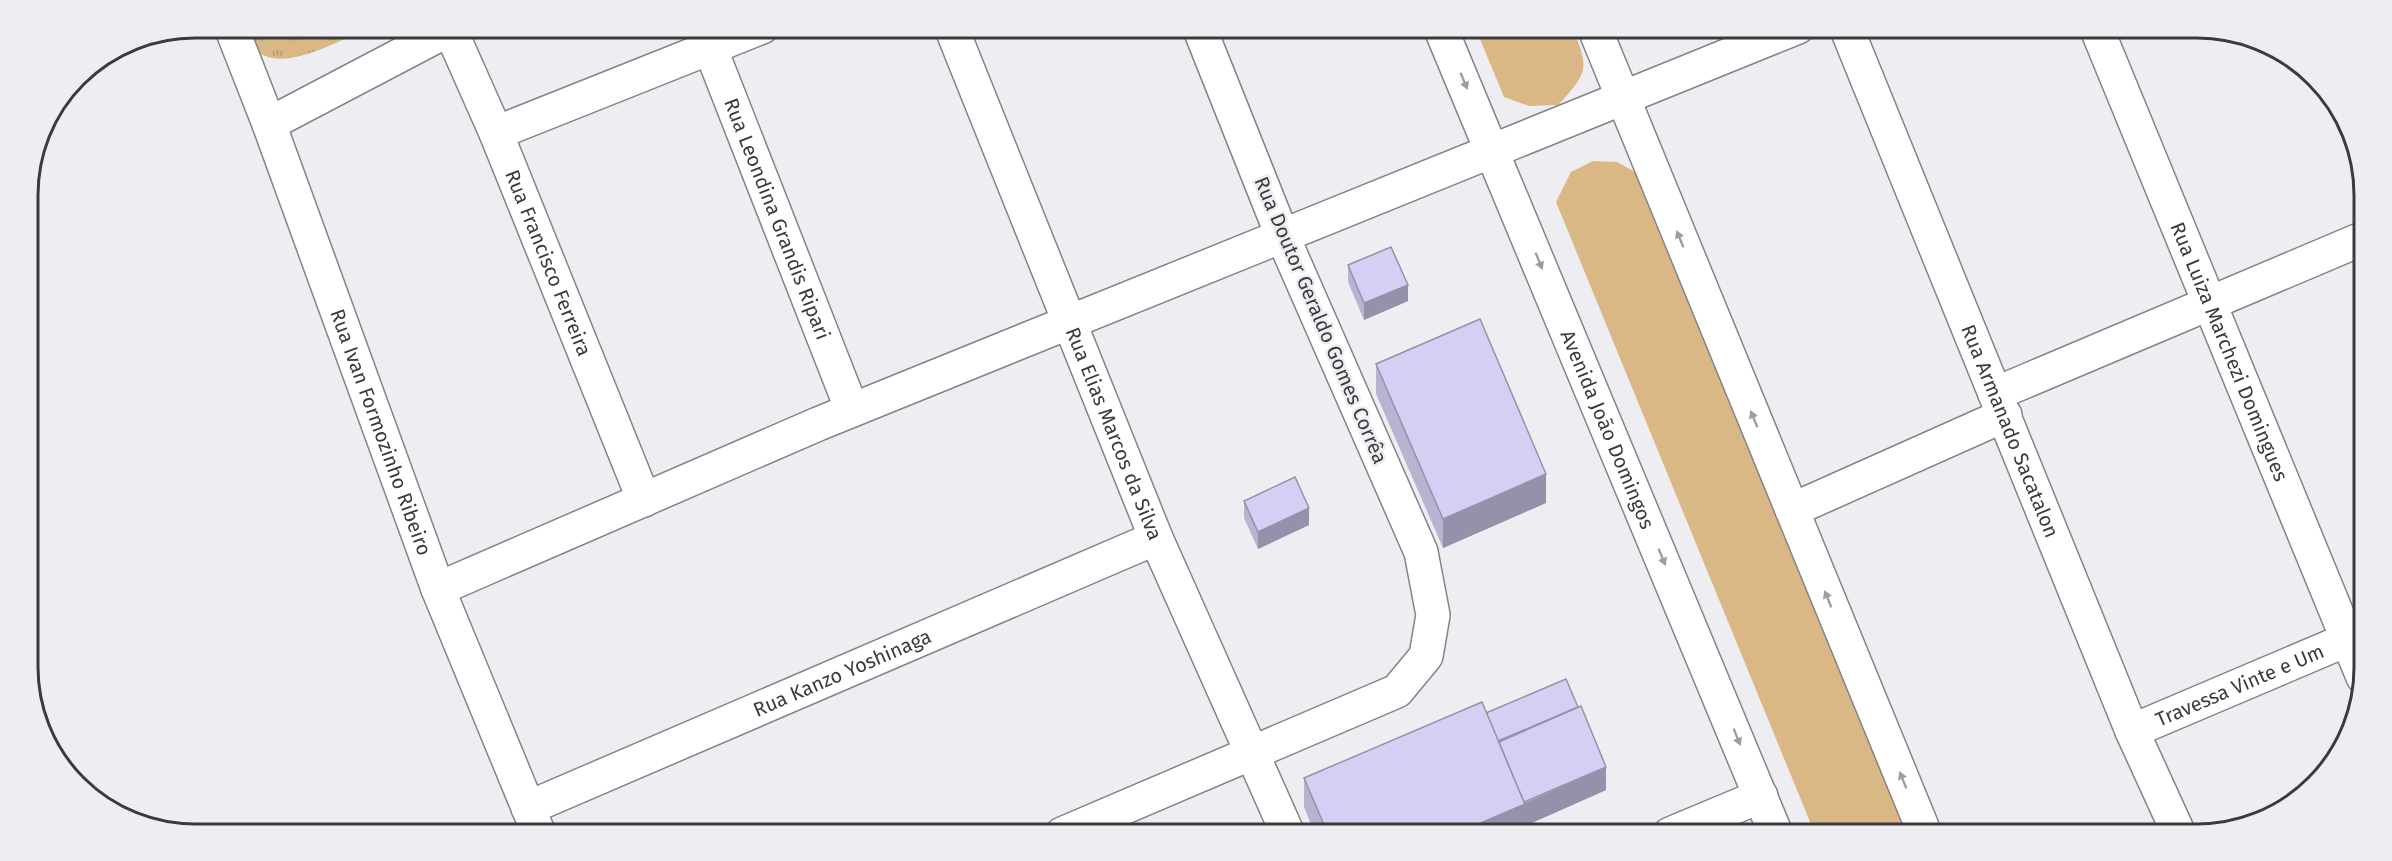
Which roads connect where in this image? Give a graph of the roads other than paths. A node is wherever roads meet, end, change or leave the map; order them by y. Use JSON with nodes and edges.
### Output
{"nodes":[{"id":1,"x":235,"y":38,"type":"edge"},
{"id":2,"x":431,"y":38,"type":"edge"},
{"id":3,"x":454,"y":38,"type":"edge"},
{"id":4,"x":704,"y":38,"type":"edge"},
{"id":5,"x":706,"y":38,"type":"edge"},
{"id":6,"x":955,"y":38,"type":"edge"},
{"id":7,"x":1202,"y":38,"type":"edge"},
{"id":8,"x":1445,"y":38,"type":"edge"},
{"id":9,"x":1598,"y":38,"type":"edge"},
{"id":10,"x":1771,"y":38,"type":"edge"},
{"id":11,"x":1850,"y":38,"type":"edge"},
{"id":12,"x":2101,"y":38,"type":"edge"},
{"id":13,"x":1622,"y":98,"type":"junction"},
{"id":14,"x":269,"y":124,"type":"junction"},
{"id":15,"x":496,"y":133,"type":"junction"},
{"id":16,"x":1493,"y":150,"type":"junction"},
{"id":17,"x":1282,"y":235,"type":"junction"},
{"id":18,"x":2354,"y":242,"type":"edge"},
{"id":19,"x":2210,"y":303,"type":"junction"},
{"id":20,"x":1068,"y":322,"type":"junction"},
{"id":21,"x":2000,"y":405,"type":"junction"},
{"id":22,"x":852,"y":410,"type":"junction"},
{"id":23,"x":644,"y":500,"type":"junction"},
{"id":24,"x":1792,"y":510,"type":"junction"},
{"id":25,"x":1156,"y":538,"type":"junction"},
{"id":26,"x":438,"y":589,"type":"junction"},
{"id":27,"x":2354,"y":631,"type":"edge"},
{"id":28,"x":2354,"y":637,"type":"edge"},
{"id":29,"x":2132,"y":731,"type":"junction"},
{"id":30,"x":1253,"y":753,"type":"junction"},
{"id":31,"x":1761,"y":796,"type":"junction"},
{"id":32,"x":534,"y":821,"type":"edge"},
{"id":33,"x":1283,"y":823,"type":"edge"},
{"id":34,"x":1696,"y":823,"type":"edge"},
{"id":35,"x":1772,"y":823,"type":"edge"},
{"id":36,"x":1921,"y":823,"type":"edge"},
{"id":37,"x":2174,"y":823,"type":"edge"},
{"id":38,"x":1087,"y":824,"type":"edge"}],
"edges":[{"from":1,"to":14,"type":"street","name":"Rua Ivan Formozinho Ribeiro"},
{"from":2,"to":14,"type":"street"},
{"from":3,"to":15,"type":"street","name":"Rua Francisco Ferreira"},
{"from":4,"to":15,"type":"street"},
{"from":5,"to":22,"type":"street","name":"Rua Leondina Grandis Ripari"},
{"from":6,"to":20,"type":"street","name":"Rua Elias Marcos da Silva"},
{"from":7,"to":17,"type":"street","name":"Rua Doutor Geraldo Gomes Corrêa"},
{"from":8,"to":16,"type":"street","name":"Avenida João Domingos","one_way":true},
{"from":9,"to":13,"type":"street"},
{"from":10,"to":13,"type":"street"},
{"from":11,"to":21,"type":"street","name":"Rua Armanado Sacatalon"},
{"from":12,"to":19,"type":"street","name":"Rua Luiza Marchezi Domingues"},
{"from":13,"to":16,"type":"street"},
{"from":24,"to":13,"type":"street","one_way":true},
{"from":14,"to":26,"type":"street","name":"Rua Ivan Formozinho Ribeiro"},
{"from":15,"to":23,"type":"street","name":"Rua Francisco Ferreira"},
{"from":16,"to":17,"type":"street"},
{"from":16,"to":31,"type":"street","name":"Avenida João Domingos","one_way":true},
{"from":17,"to":20,"type":"street"},
{"from":17,"to":30,"type":"street","name":"Rua Doutor Geraldo Gomes Corrêa"},
{"from":18,"to":19,"type":"street"},
{"from":19,"to":21,"type":"street"},
{"from":19,"to":27,"type":"street","name":"Rua Luiza Marchezi Domingues"},
{"from":20,"to":22,"type":"street"},
{"from":20,"to":25,"type":"street","name":"Rua Elias Marcos da Silva"},
{"from":21,"to":24,"type":"street"},
{"from":21,"to":29,"type":"street","name":"Rua Armanado Sacatalon"},
{"from":22,"to":23,"type":"street"},
{"from":23,"to":26,"type":"street"},
{"from":36,"to":24,"type":"street","one_way":true},
{"from":25,"to":30,"type":"street","name":"Rua Elias Marcos da Silva"},
{"from":25,"to":32,"type":"street","name":"Rua Kanzo Yoshinaga"},
{"from":26,"to":32,"type":"street","name":"Rua Ivan Formozinho Ribeiro"},
{"from":28,"to":29,"type":"street","name":"Travessa Vinte e Um"},
{"from":29,"to":37,"type":"street","name":"Rua Armanado Sacatalon"},
{"from":30,"to":33,"type":"street","name":"Rua Elias Marcos da Silva"},
{"from":30,"to":38,"type":"street"},
{"from":31,"to":34,"type":"street"},
{"from":31,"to":35,"type":"street","name":"Avenida João Domingos"}]}
